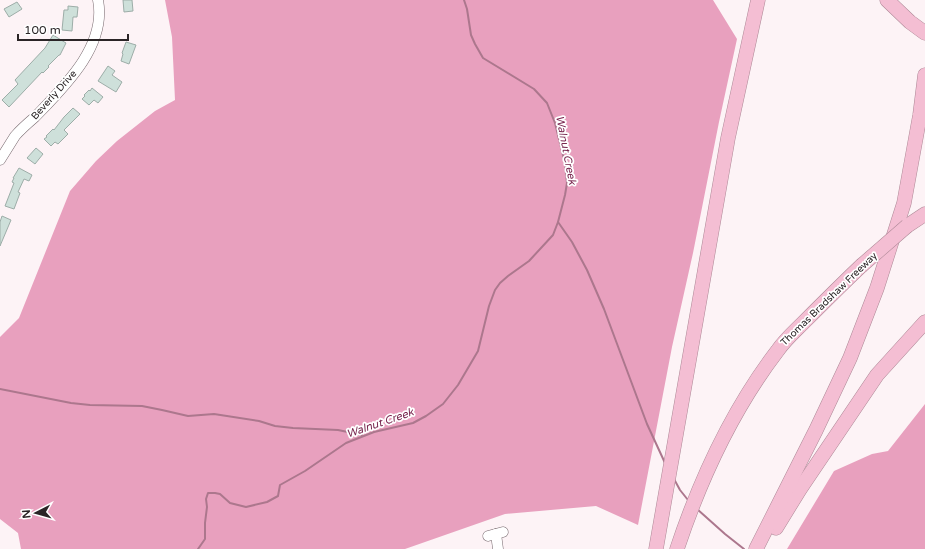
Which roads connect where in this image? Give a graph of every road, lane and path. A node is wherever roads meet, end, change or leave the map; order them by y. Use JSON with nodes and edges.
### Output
{"nodes":[{"id":1,"x":98,"y":0,"type":"edge"},
{"id":2,"x":758,"y":0,"type":"edge"},
{"id":3,"x":887,"y":0,"type":"edge"},
{"id":4,"x":925,"y":33,"type":"edge"},
{"id":5,"x":925,"y":75,"type":"edge"},
{"id":6,"x":0,"y":160,"type":"edge"},
{"id":7,"x":925,"y":214,"type":"edge"},
{"id":8,"x":925,"y":322,"type":"edge"},
{"id":9,"x":496,"y":534,"type":"dead end"},
{"id":10,"x":498,"y":549,"type":"edge"},
{"id":11,"x":656,"y":549,"type":"edge"},
{"id":12,"x":677,"y":549,"type":"edge"},
{"id":13,"x":756,"y":549,"type":"edge"},
{"id":14,"x":763,"y":549,"type":"edge"}],
"edges":[{"from":1,"to":6,"type":"street","name":"Beverly Drive"},
{"from":2,"to":11,"type":"highway"},
{"from":3,"to":4,"type":"highway"},
{"from":5,"to":13,"type":"highway"},
{"from":7,"to":12,"type":"highway","name":"Thomas Bradshaw Freeway","bridge":true},
{"from":8,"to":14,"type":"highway"},
{"from":9,"to":10,"type":"street"}]}
